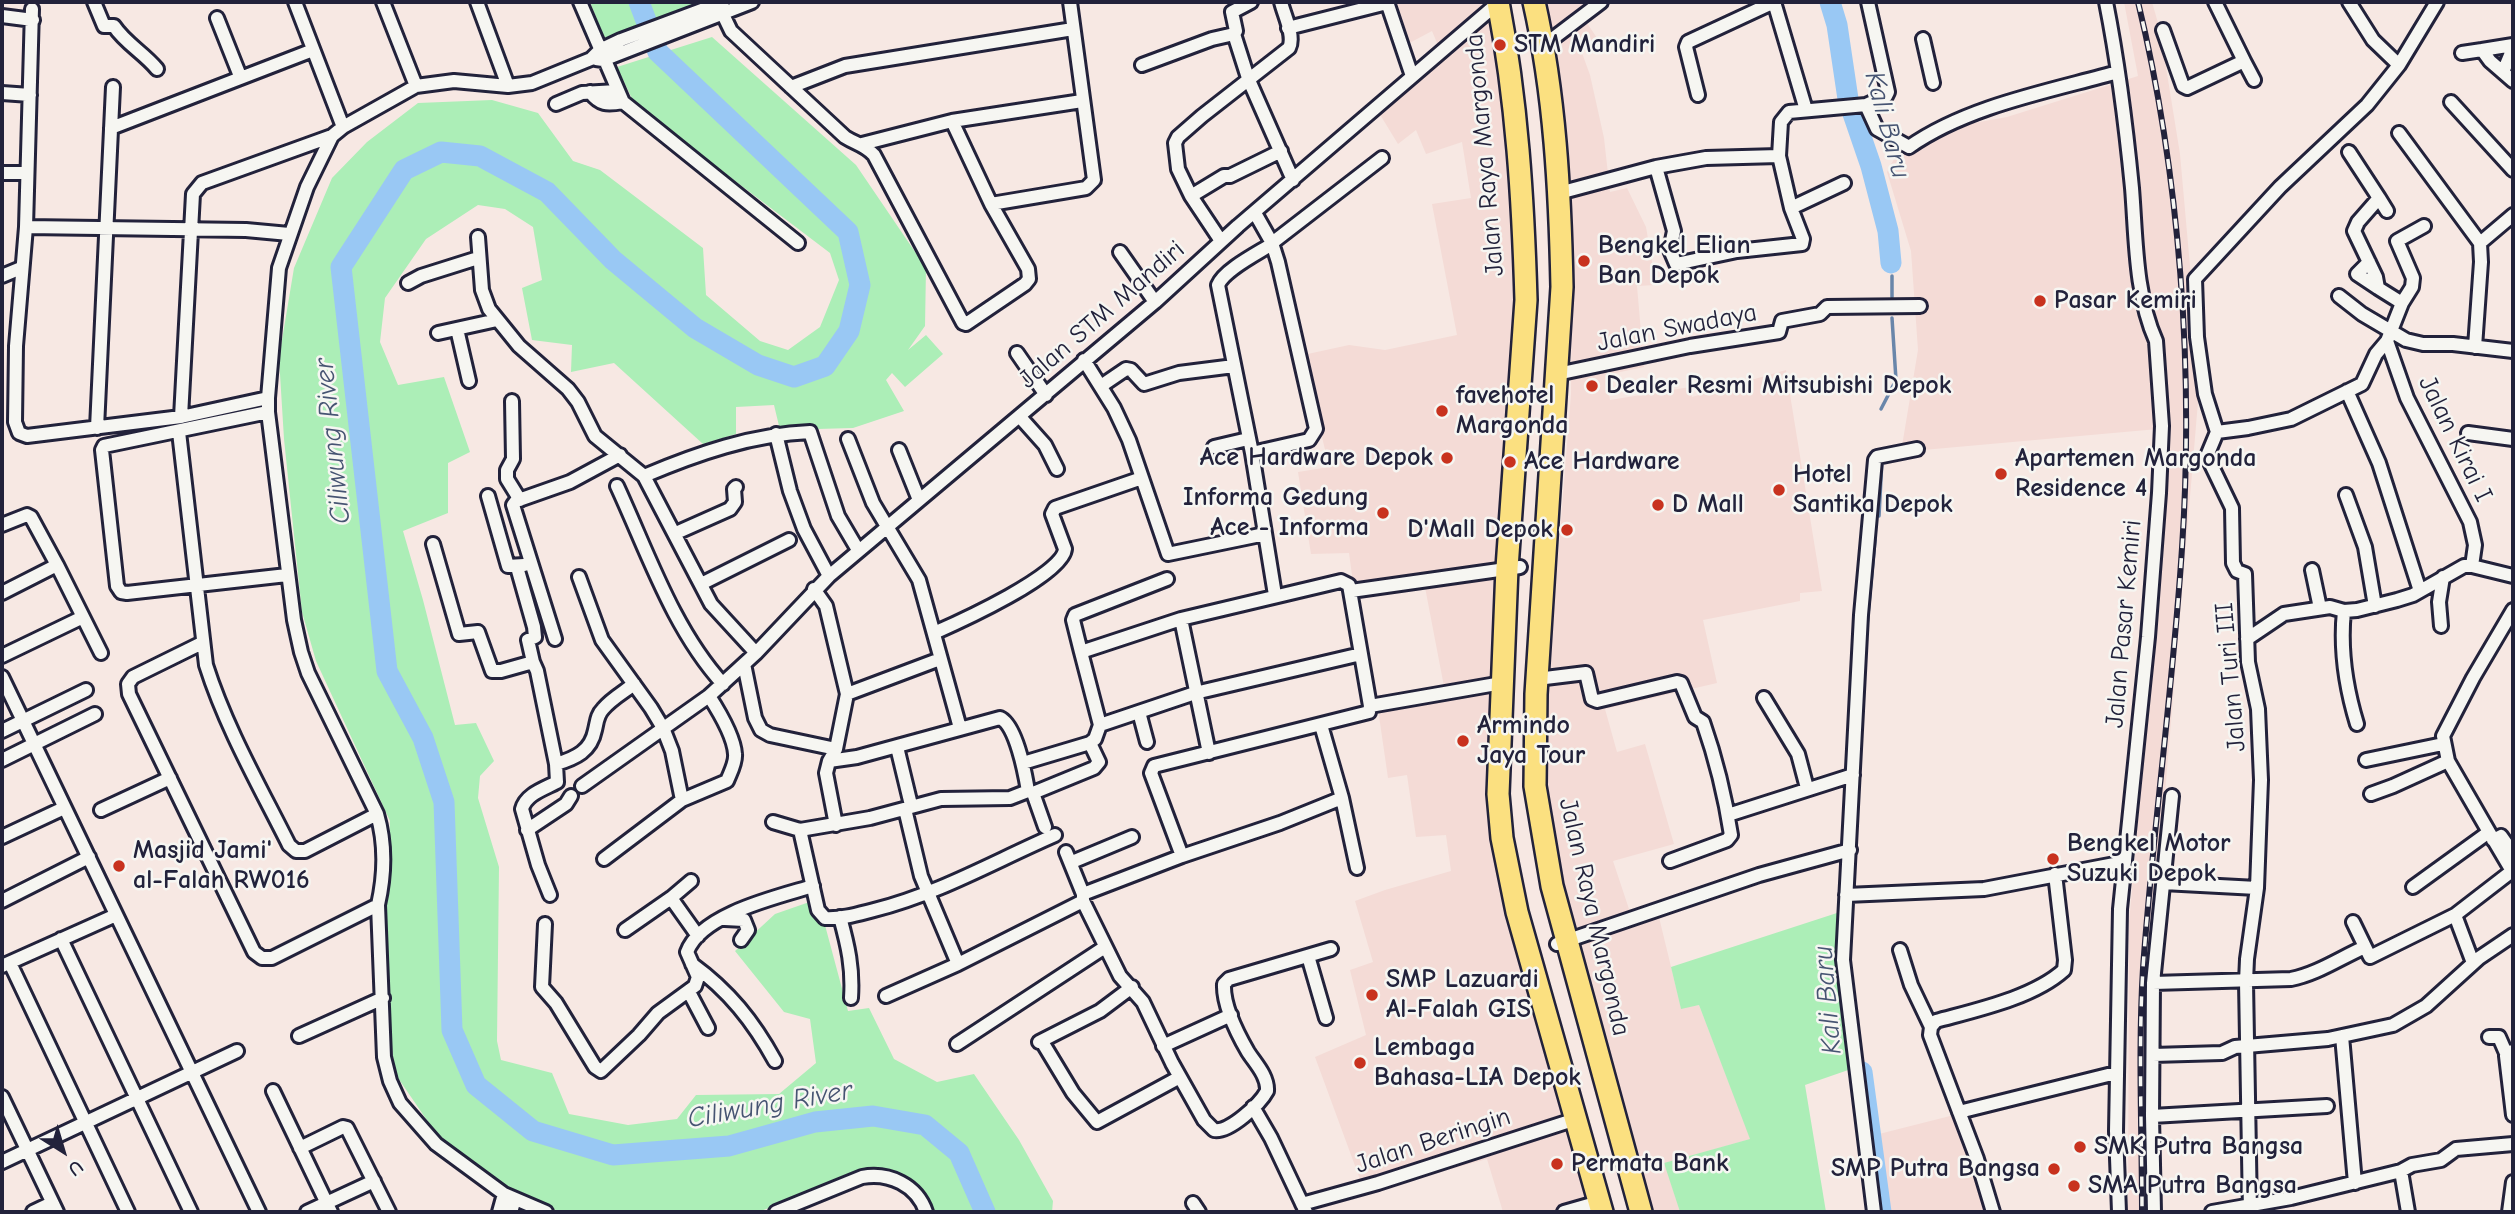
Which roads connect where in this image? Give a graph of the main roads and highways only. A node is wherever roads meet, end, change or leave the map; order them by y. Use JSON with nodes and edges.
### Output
{"nodes":[{"id":1,"x":1502,"y":2,"type":"edge"},
{"id":2,"x":1523,"y":2,"type":"edge"},
{"id":3,"x":1534,"y":2,"type":"edge"},
{"id":4,"x":1547,"y":122,"type":"junction"},
{"id":5,"x":1544,"y":287,"type":"junction"},
{"id":6,"x":1523,"y":686,"type":"junction"},
{"id":7,"x":1524,"y":910,"type":"junction"},
{"id":8,"x":1561,"y":943,"type":"junction"},
{"id":9,"x":1605,"y":1209,"type":"edge"},
{"id":10,"x":1632,"y":1212,"type":"edge"},
{"id":11,"x":1641,"y":1212,"type":"edge"}],
"edges":[{"from":1,"to":5,"type":"highway","name":"Jalan Raya Margonda"},
{"from":2,"to":4,"type":"highway","name":"Jalan Raya Margonda"},
{"from":3,"to":4,"type":"highway","name":"Jalan Raya Margonda"},
{"from":4,"to":5,"type":"highway","name":"Jalan Raya Margonda"},
{"from":4,"to":5,"type":"highway","name":"Jalan Raya Margonda"},
{"from":5,"to":6,"type":"highway","name":"Jalan Raya Margonda"},
{"from":5,"to":6,"type":"highway","name":"Jalan Raya Margonda"},
{"from":5,"to":6,"type":"highway","name":"Jalan Raya Margonda"},
{"from":6,"to":7,"type":"highway","name":"Jalan Raya Margonda"},
{"from":6,"to":8,"type":"highway","name":"Jalan Raya Margonda"},
{"from":7,"to":9,"type":"highway","name":"Jalan Raya Margonda"},
{"from":7,"to":9,"type":"highway","name":"Jalan Raya Margonda"},
{"from":8,"to":10,"type":"highway","name":"Jalan Raya Margonda"},
{"from":8,"to":11,"type":"highway","name":"Jalan Raya Margonda"}]}
